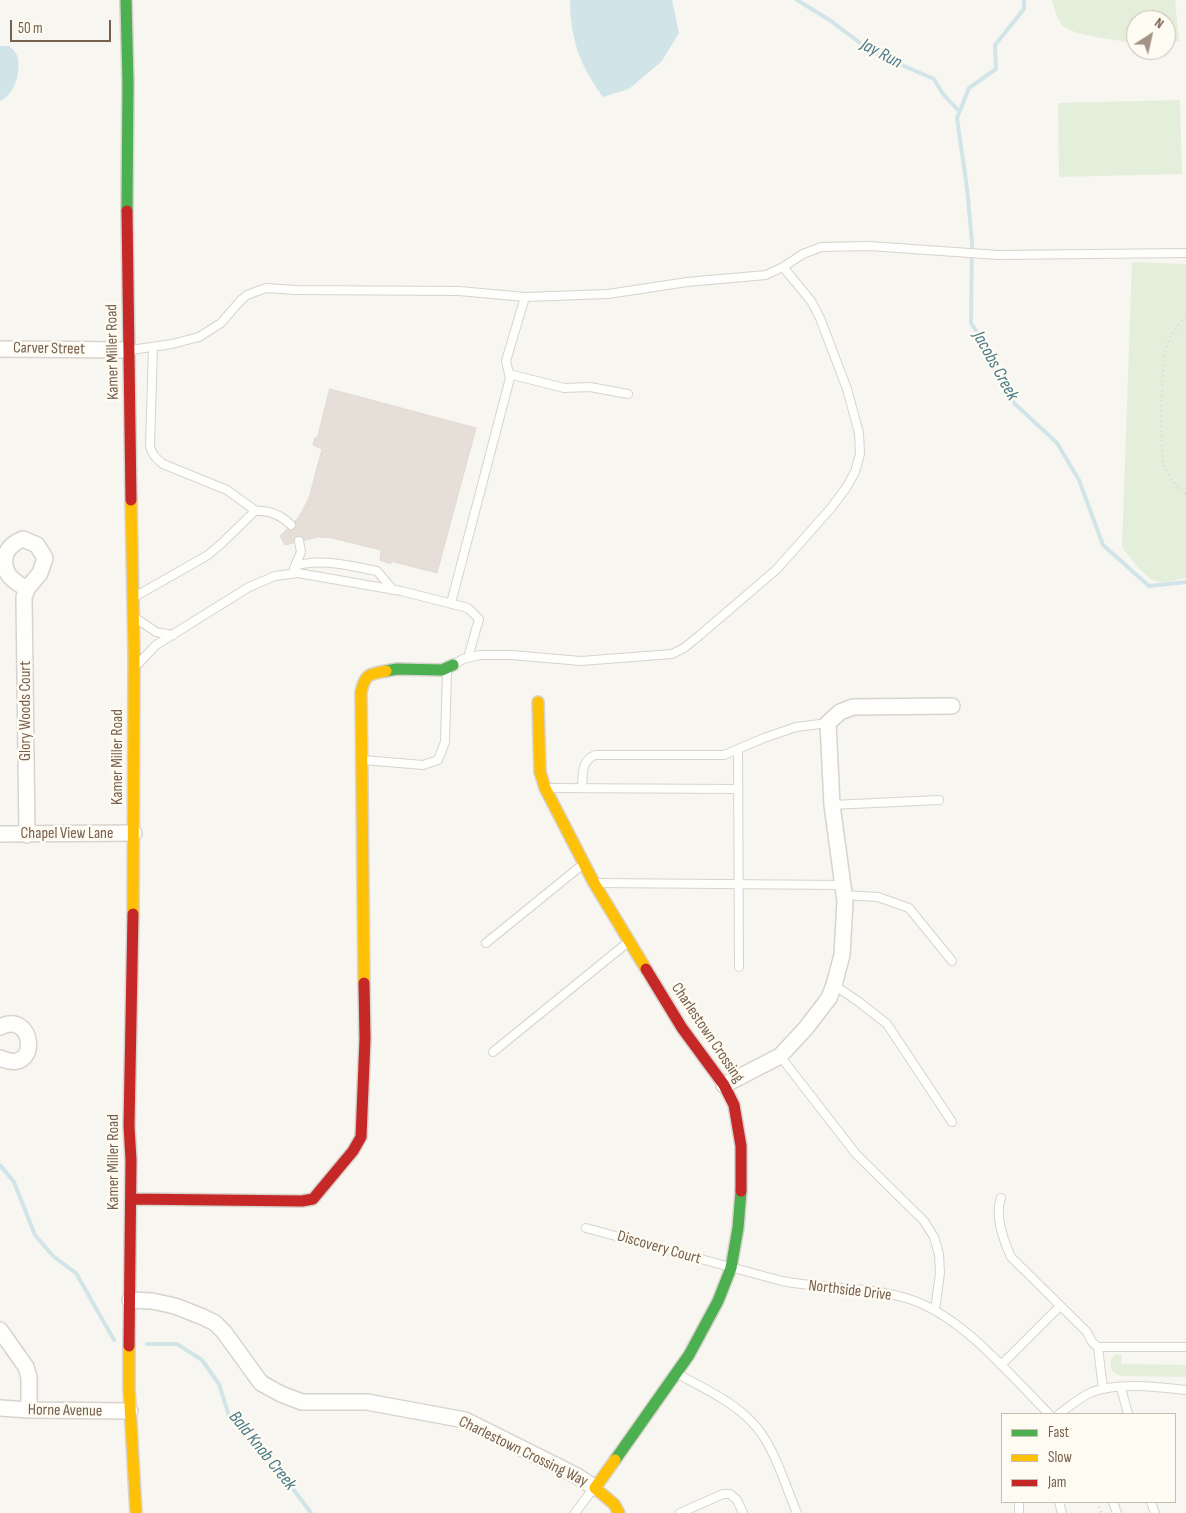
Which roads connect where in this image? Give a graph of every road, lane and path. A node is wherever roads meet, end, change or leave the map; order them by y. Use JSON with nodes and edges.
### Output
{"nodes":[{"id":1,"x":126,"y":0,"type":"edge"},
{"id":2,"x":1186,"y":252,"type":"edge"},
{"id":3,"x":783,"y":267,"type":"junction"},
{"id":4,"x":524,"y":297,"type":"junction"},
{"id":5,"x":1186,"y":317,"type":"edge"},
{"id":6,"x":153,"y":347,"type":"junction"},
{"id":7,"x":0,"y":349,"type":"edge"},
{"id":8,"x":129,"y":350,"type":"junction"},
{"id":9,"x":510,"y":374,"type":"junction"},
{"id":10,"x":628,"y":394,"type":"dead end"},
{"id":11,"x":1186,"y":494,"type":"edge"},
{"id":12,"x":256,"y":511,"type":"junction"},
{"id":13,"x":291,"y":525,"type":"dead end"},
{"id":14,"x":299,"y":541,"type":"dead end"},
{"id":15,"x":296,"y":566,"type":"junction"},
{"id":16,"x":291,"y":574,"type":"junction"},
{"id":17,"x":27,"y":589,"type":"dead end"},
{"id":18,"x":393,"y":590,"type":"junction"},
{"id":19,"x":133,"y":597,"type":"junction"},
{"id":20,"x":451,"y":603,"type":"junction"},
{"id":21,"x":134,"y":616,"type":"junction"},
{"id":22,"x":173,"y":634,"type":"junction"},
{"id":23,"x":468,"y":658,"type":"junction"},
{"id":24,"x":450,"y":666,"type":"junction"},
{"id":25,"x":134,"y":670,"type":"junction"},
{"id":26,"x":538,"y":702,"type":"dead end"},
{"id":27,"x":952,"y":706,"type":"dead end"},
{"id":28,"x":828,"y":723,"type":"junction"},
{"id":29,"x":738,"y":750,"type":"junction"},
{"id":30,"x":361,"y":760,"type":"junction"},
{"id":31,"x":545,"y":788,"type":"junction"},
{"id":32,"x":582,"y":788,"type":"junction"},
{"id":33,"x":738,"y":789,"type":"junction"},
{"id":34,"x":938,"y":800,"type":"dead end"},
{"id":35,"x":832,"y":805,"type":"junction"},
{"id":36,"x":134,"y":833,"type":"junction"},
{"id":37,"x":0,"y":834,"type":"edge"},
{"id":38,"x":28,"y":835,"type":"junction"},
{"id":39,"x":583,"y":864,"type":"junction"},
{"id":40,"x":594,"y":882,"type":"junction"},
{"id":41,"x":739,"y":883,"type":"junction"},
{"id":42,"x":844,"y":890,"type":"junction"},
{"id":43,"x":629,"y":941,"type":"junction"},
{"id":44,"x":486,"y":943,"type":"dead end"},
{"id":45,"x":952,"y":961,"type":"dead end"},
{"id":46,"x":739,"y":967,"type":"dead end"},
{"id":47,"x":834,"y":985,"type":"junction"},
{"id":48,"x":0,"y":1027,"type":"edge"},
{"id":49,"x":492,"y":1052,"type":"dead end"},
{"id":50,"x":780,"y":1056,"type":"junction"},
{"id":51,"x":0,"y":1058,"type":"edge"},
{"id":52,"x":724,"y":1085,"type":"junction"},
{"id":53,"x":952,"y":1122,"type":"dead end"},
{"id":54,"x":131,"y":1198,"type":"junction"},
{"id":55,"x":1001,"y":1198,"type":"dead end"},
{"id":56,"x":586,"y":1228,"type":"dead end"},
{"id":57,"x":731,"y":1268,"type":"junction"},
{"id":58,"x":130,"y":1300,"type":"junction"},
{"id":59,"x":1060,"y":1306,"type":"junction"},
{"id":60,"x":935,"y":1310,"type":"junction"},
{"id":61,"x":0,"y":1330,"type":"edge"},
{"id":62,"x":1098,"y":1347,"type":"junction"},
{"id":63,"x":1186,"y":1348,"type":"edge"},
{"id":64,"x":1001,"y":1365,"type":"junction"},
{"id":65,"x":676,"y":1374,"type":"junction"},
{"id":66,"x":1121,"y":1388,"type":"junction"},
{"id":67,"x":1103,"y":1389,"type":"junction"},
{"id":68,"x":1186,"y":1390,"type":"edge"},
{"id":69,"x":0,"y":1408,"type":"edge"},
{"id":70,"x":28,"y":1410,"type":"junction"},
{"id":71,"x":130,"y":1411,"type":"junction"},
{"id":72,"x":1047,"y":1413,"type":"edge"},
{"id":73,"x":1060,"y":1413,"type":"edge"},
{"id":74,"x":1128,"y":1413,"type":"edge"},
{"id":75,"x":595,"y":1488,"type":"junction"},
{"id":76,"x":136,"y":1513,"type":"edge"},
{"id":77,"x":575,"y":1513,"type":"edge"},
{"id":78,"x":619,"y":1513,"type":"edge"},
{"id":79,"x":680,"y":1513,"type":"edge"},
{"id":80,"x":743,"y":1513,"type":"edge"},
{"id":81,"x":797,"y":1513,"type":"edge"}],
"edges":[{"from":1,"to":8,"type":"street","name":"Kamer Miller Road"},
{"from":2,"to":3,"type":"lane"},
{"from":3,"to":4,"type":"lane"},
{"from":3,"to":23,"type":"lane"},
{"from":4,"to":6,"type":"lane"},
{"from":4,"to":9,"type":"lane"},
{"from":5,"to":11,"type":"path"},
{"from":6,"to":8,"type":"lane"},
{"from":6,"to":12,"type":"lane"},
{"from":7,"to":8,"type":"street","name":"Carver Street"},
{"from":8,"to":19,"type":"street","name":"Kamer Miller Road"},
{"from":9,"to":10,"type":"lane"},
{"from":9,"to":20,"type":"lane"},
{"from":12,"to":13,"type":"lane"},
{"from":12,"to":19,"type":"lane"},
{"from":14,"to":15,"type":"lane"},
{"from":15,"to":16,"type":"lane"},
{"from":15,"to":18,"type":"lane"},
{"from":16,"to":18,"type":"lane"},
{"from":16,"to":22,"type":"lane"},
{"from":17,"to":38,"type":"street","name":"Glory Woods Court"},
{"from":18,"to":20,"type":"lane"},
{"from":19,"to":21,"type":"street","name":"Kamer Miller Road"},
{"from":20,"to":23,"type":"lane"},
{"from":21,"to":22,"type":"lane"},
{"from":21,"to":25,"type":"street","name":"Kamer Miller Road"},
{"from":22,"to":25,"type":"lane"},
{"from":23,"to":24,"type":"lane"},
{"from":24,"to":30,"type":"street"},
{"from":24,"to":30,"type":"lane"},
{"from":25,"to":36,"type":"street","name":"Kamer Miller Road"},
{"from":26,"to":31,"type":"street","name":"Charlestown Crossing"},
{"from":27,"to":28,"type":"street"},
{"from":28,"to":29,"type":"lane"},
{"from":28,"to":35,"type":"street"},
{"from":29,"to":32,"type":"lane"},
{"from":29,"to":33,"type":"lane"},
{"from":30,"to":54,"type":"street"},
{"from":31,"to":32,"type":"lane"},
{"from":31,"to":39,"type":"street","name":"Charlestown Crossing"},
{"from":32,"to":33,"type":"lane"},
{"from":33,"to":41,"type":"lane"},
{"from":34,"to":35,"type":"lane"},
{"from":35,"to":42,"type":"street"},
{"from":36,"to":38,"type":"street","name":"Chapel View Lane"},
{"from":36,"to":54,"type":"street","name":"Kamer Miller Road"},
{"from":37,"to":38,"type":"street","name":"Chapel View Lane"},
{"from":39,"to":40,"type":"street","name":"Charlestown Crossing"},
{"from":39,"to":44,"type":"lane"},
{"from":40,"to":41,"type":"lane"},
{"from":40,"to":43,"type":"street","name":"Charlestown Crossing"},
{"from":41,"to":42,"type":"lane"},
{"from":41,"to":46,"type":"lane"},
{"from":42,"to":45,"type":"lane"},
{"from":42,"to":47,"type":"street"},
{"from":43,"to":49,"type":"lane"},
{"from":43,"to":52,"type":"street","name":"Charlestown Crossing"},
{"from":47,"to":50,"type":"street"},
{"from":47,"to":53,"type":"lane"},
{"from":48,"to":51,"type":"street"},
{"from":50,"to":52,"type":"street"},
{"from":50,"to":60,"type":"lane"},
{"from":52,"to":57,"type":"street","name":"Charlestown Crossing"},
{"from":54,"to":58,"type":"street","name":"Kamer Miller Road"},
{"from":55,"to":59,"type":"lane"},
{"from":56,"to":57,"type":"lane","name":"Discovery Court"},
{"from":57,"to":60,"type":"lane","name":"Northside Drive"},
{"from":57,"to":65,"type":"street","name":"Charlestown Crossing"},
{"from":58,"to":71,"type":"street","name":"Kamer Miller Road"},
{"from":58,"to":75,"type":"street","name":"Charlestown Crossing Way"},
{"from":59,"to":62,"type":"lane"},
{"from":59,"to":64,"type":"lane"},
{"from":60,"to":64,"type":"lane","name":"Northside Drive"},
{"from":61,"to":70,"type":"street"},
{"from":62,"to":63,"type":"lane"},
{"from":62,"to":67,"type":"lane"},
{"from":64,"to":72,"type":"lane","name":"Northside Drive"},
{"from":65,"to":75,"type":"street","name":"Charlestown Crossing"},
{"from":65,"to":81,"type":"lane"},
{"from":66,"to":67,"type":"lane"},
{"from":66,"to":68,"type":"lane"},
{"from":66,"to":74,"type":"lane"},
{"from":67,"to":73,"type":"lane"},
{"from":69,"to":70,"type":"street","name":"Horne Avenue"},
{"from":70,"to":71,"type":"street","name":"Horne Avenue"},
{"from":71,"to":76,"type":"street","name":"Kamer Miller Road"},
{"from":75,"to":77,"type":"lane"},
{"from":75,"to":78,"type":"street"},
{"from":79,"to":80,"type":"lane"}]}
